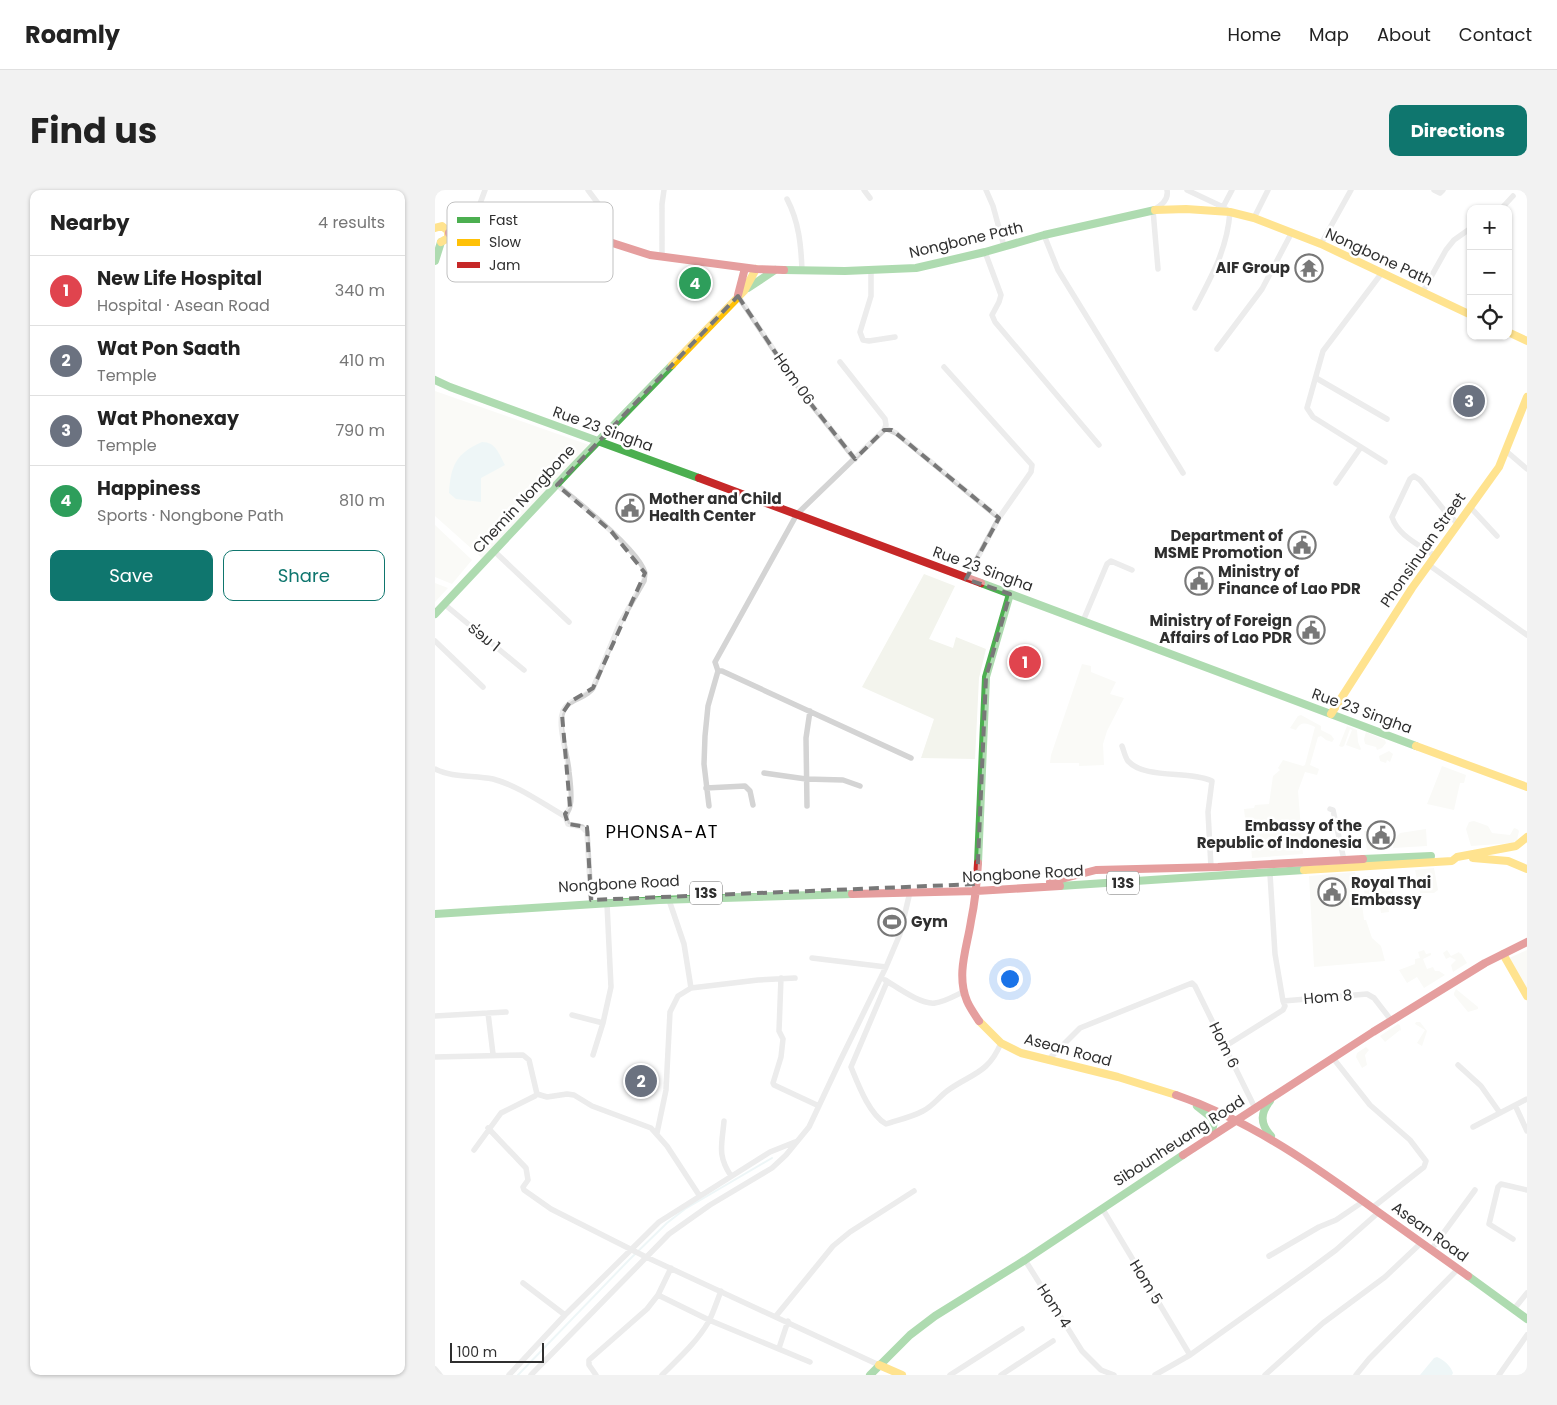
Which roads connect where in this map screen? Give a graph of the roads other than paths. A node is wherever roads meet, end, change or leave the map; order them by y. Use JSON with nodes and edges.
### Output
{"nodes":[{"id":1,"x":485,"y":190,"type":"edge"},
{"id":2,"x":588,"y":190,"type":"edge"},
{"id":3,"x":664,"y":190,"type":"edge"},
{"id":4,"x":864,"y":190,"type":"edge"},
{"id":5,"x":986,"y":190,"type":"edge"},
{"id":6,"x":1167,"y":190,"type":"edge"},
{"id":7,"x":1187,"y":190,"type":"edge"},
{"id":8,"x":1232,"y":190,"type":"edge"},
{"id":9,"x":1268,"y":190,"type":"edge"},
{"id":10,"x":1351,"y":190,"type":"edge"},
{"id":11,"x":1434,"y":190,"type":"edge"},
{"id":12,"x":1443,"y":190,"type":"edge"},
{"id":13,"x":1513,"y":196,"type":"dead end"},
{"id":14,"x":870,"y":198,"type":"dead end"},
{"id":15,"x":787,"y":199,"type":"dead end"},
{"id":16,"x":481,"y":202,"type":"edge"},
{"id":17,"x":597,"y":202,"type":"edge"},
{"id":18,"x":1505,"y":205,"type":"edge"},
{"id":19,"x":1153,"y":210,"type":"junction"},
{"id":20,"x":1227,"y":210,"type":"junction"},
{"id":21,"x":1254,"y":218,"type":"junction"},
{"id":22,"x":435,"y":228,"type":"edge"},
{"id":23,"x":447,"y":230,"type":"edge"},
{"id":24,"x":1467,"y":231,"type":"edge"},
{"id":25,"x":1293,"y":232,"type":"junction"},
{"id":26,"x":1044,"y":235,"type":"junction"},
{"id":27,"x":438,"y":240,"type":"edge"},
{"id":28,"x":613,"y":244,"type":"edge"},
{"id":29,"x":1321,"y":244,"type":"junction"},
{"id":30,"x":1004,"y":246,"type":"junction"},
{"id":31,"x":985,"y":252,"type":"junction"},
{"id":32,"x":662,"y":256,"type":"junction"},
{"id":33,"x":435,"y":261,"type":"edge"},
{"id":34,"x":745,"y":268,"type":"junction"},
{"id":35,"x":756,"y":269,"type":"junction"},
{"id":36,"x":1158,"y":269,"type":"dead end"},
{"id":37,"x":775,"y":270,"type":"junction"},
{"id":38,"x":802,"y":270,"type":"junction"},
{"id":39,"x":871,"y":270,"type":"junction"},
{"id":40,"x":1381,"y":274,"type":"junction"},
{"id":41,"x":741,"y":293,"type":"junction"},
{"id":42,"x":1422,"y":293,"type":"junction"},
{"id":43,"x":1195,"y":308,"type":"dead end"},
{"id":44,"x":1467,"y":313,"type":"edge"},
{"id":45,"x":1512,"y":334,"type":"edge"},
{"id":46,"x":895,"y":337,"type":"dead end"},
{"id":47,"x":1527,"y":341,"type":"edge"},
{"id":48,"x":1217,"y":348,"type":"dead end"},
{"id":49,"x":840,"y":362,"type":"dead end"},
{"id":50,"x":945,"y":367,"type":"dead end"},
{"id":51,"x":1316,"y":378,"type":"junction"},
{"id":52,"x":435,"y":380,"type":"edge"},
{"id":53,"x":1527,"y":397,"type":"edge"},
{"id":54,"x":1387,"y":419,"type":"dead end"},
{"id":55,"x":884,"y":430,"type":"junction"},
{"id":56,"x":598,"y":442,"type":"junction"},
{"id":57,"x":1099,"y":445,"type":"dead end"},
{"id":58,"x":1361,"y":447,"type":"junction"},
{"id":59,"x":1506,"y":451,"type":"junction"},
{"id":60,"x":855,"y":459,"type":"junction"},
{"id":61,"x":1385,"y":462,"type":"dead end"},
{"id":62,"x":1527,"y":469,"type":"edge"},
{"id":63,"x":1183,"y":473,"type":"dead end"},
{"id":64,"x":1336,"y":483,"type":"dead end"},
{"id":65,"x":557,"y":485,"type":"junction"},
{"id":66,"x":1470,"y":507,"type":"junction"},
{"id":67,"x":797,"y":514,"type":"junction"},
{"id":68,"x":999,"y":518,"type":"junction"},
{"id":69,"x":1458,"y":524,"type":"junction"},
{"id":70,"x":1497,"y":536,"type":"dead end"},
{"id":71,"x":494,"y":551,"type":"junction"},
{"id":72,"x":1435,"y":556,"type":"junction"},
{"id":73,"x":1429,"y":565,"type":"junction"},
{"id":74,"x":1132,"y":570,"type":"dead end"},
{"id":75,"x":966,"y":579,"type":"junction"},
{"id":76,"x":1010,"y":594,"type":"junction"},
{"id":77,"x":444,"y":604,"type":"junction"},
{"id":78,"x":435,"y":614,"type":"edge"},
{"id":79,"x":1083,"y":621,"type":"junction"},
{"id":80,"x":569,"y":622,"type":"dead end"},
{"id":81,"x":1527,"y":635,"type":"edge"},
{"id":82,"x":435,"y":641,"type":"edge"},
{"id":83,"x":524,"y":670,"type":"dead end"},
{"id":84,"x":718,"y":671,"type":"junction"},
{"id":85,"x":483,"y":687,"type":"dead end"},
{"id":86,"x":810,"y":711,"type":"junction"},
{"id":87,"x":1331,"y":714,"type":"junction"},
{"id":88,"x":1122,"y":746,"type":"dead end"},
{"id":89,"x":911,"y":758,"type":"dead end"},
{"id":90,"x":435,"y":769,"type":"edge"},
{"id":91,"x":764,"y":772,"type":"dead end"},
{"id":92,"x":805,"y":779,"type":"junction"},
{"id":93,"x":860,"y":786,"type":"dead end"},
{"id":94,"x":706,"y":788,"type":"junction"},
{"id":95,"x":1525,"y":788,"type":"edge"},
{"id":96,"x":753,"y":805,"type":"dead end"},
{"id":97,"x":709,"y":806,"type":"dead end"},
{"id":98,"x":807,"y":806,"type":"dead end"},
{"id":99,"x":1330,"y":809,"type":"dead end"},
{"id":100,"x":566,"y":817,"type":"junction"},
{"id":101,"x":1527,"y":837,"type":"edge"},
{"id":102,"x":1457,"y":857,"type":"junction"},
{"id":103,"x":1344,"y":860,"type":"junction"},
{"id":104,"x":1403,"y":860,"type":"junction"},
{"id":105,"x":1211,"y":867,"type":"junction"},
{"id":106,"x":1527,"y":869,"type":"edge"},
{"id":107,"x":1270,"y":874,"type":"junction"},
{"id":108,"x":976,"y":888,"type":"junction"},
{"id":109,"x":910,"y":892,"type":"junction"},
{"id":110,"x":591,"y":900,"type":"junction"},
{"id":111,"x":669,"y":900,"type":"junction"},
{"id":112,"x":607,"y":904,"type":"junction"},
{"id":113,"x":435,"y":909,"type":"edge"},
{"id":114,"x":435,"y":914,"type":"edge"},
{"id":115,"x":1527,"y":937,"type":"edge"},
{"id":116,"x":1527,"y":942,"type":"edge"},
{"id":117,"x":1515,"y":947,"type":"junction"},
{"id":118,"x":1503,"y":954,"type":"junction"},
{"id":119,"x":812,"y":958,"type":"dead end"},
{"id":120,"x":886,"y":967,"type":"junction"},
{"id":121,"x":781,"y":978,"type":"junction"},
{"id":122,"x":795,"y":978,"type":"dead end"},
{"id":123,"x":881,"y":978,"type":"junction"},
{"id":124,"x":887,"y":982,"type":"junction"},
{"id":125,"x":691,"y":988,"type":"junction"},
{"id":126,"x":965,"y":991,"type":"junction"},
{"id":127,"x":1527,"y":996,"type":"edge"},
{"id":128,"x":1283,"y":1001,"type":"junction"},
{"id":129,"x":506,"y":1012,"type":"dead end"},
{"id":130,"x":488,"y":1014,"type":"junction"},
{"id":131,"x":572,"y":1015,"type":"dead end"},
{"id":132,"x":435,"y":1016,"type":"edge"},
{"id":133,"x":1391,"y":1020,"type":"junction"},
{"id":134,"x":603,"y":1023,"type":"junction"},
{"id":135,"x":1001,"y":1043,"type":"junction"},
{"id":136,"x":1224,"y":1046,"type":"junction"},
{"id":137,"x":493,"y":1054,"type":"junction"},
{"id":138,"x":593,"y":1055,"type":"dead end"},
{"id":139,"x":435,"y":1057,"type":"edge"},
{"id":140,"x":1333,"y":1058,"type":"junction"},
{"id":141,"x":1048,"y":1060,"type":"junction"},
{"id":142,"x":1457,"y":1065,"type":"dead end"},
{"id":143,"x":1280,"y":1092,"type":"junction"},
{"id":144,"x":537,"y":1094,"type":"junction"},
{"id":145,"x":1187,"y":1098,"type":"junction"},
{"id":146,"x":1527,"y":1099,"type":"edge"},
{"id":147,"x":1515,"y":1105,"type":"junction"},
{"id":148,"x":819,"y":1106,"type":"junction"},
{"id":149,"x":1255,"y":1108,"type":"junction"},
{"id":150,"x":1501,"y":1113,"type":"junction"},
{"id":151,"x":1236,"y":1120,"type":"junction"},
{"id":152,"x":724,"y":1121,"type":"dead end"},
{"id":153,"x":1473,"y":1127,"type":"dead end"},
{"id":154,"x":488,"y":1128,"type":"junction"},
{"id":155,"x":1527,"y":1131,"type":"edge"},
{"id":156,"x":657,"y":1133,"type":"junction"},
{"id":157,"x":1205,"y":1140,"type":"junction"},
{"id":158,"x":795,"y":1142,"type":"junction"},
{"id":159,"x":1280,"y":1144,"type":"junction"},
{"id":160,"x":474,"y":1150,"type":"dead end"},
{"id":161,"x":731,"y":1176,"type":"junction"},
{"id":162,"x":1475,"y":1190,"type":"dead end"},
{"id":163,"x":1527,"y":1190,"type":"edge"},
{"id":164,"x":914,"y":1191,"type":"dead end"},
{"id":165,"x":699,"y":1195,"type":"junction"},
{"id":166,"x":1364,"y":1202,"type":"junction"},
{"id":167,"x":1102,"y":1208,"type":"junction"},
{"id":168,"x":1375,"y":1210,"type":"junction"},
{"id":169,"x":1513,"y":1238,"type":"dead end"},
{"id":170,"x":1421,"y":1243,"type":"junction"},
{"id":171,"x":630,"y":1249,"type":"junction"},
{"id":172,"x":1431,"y":1250,"type":"junction"},
{"id":173,"x":1269,"y":1256,"type":"dead end"},
{"id":174,"x":647,"y":1257,"type":"junction"},
{"id":175,"x":1025,"y":1260,"type":"junction"},
{"id":176,"x":671,"y":1268,"type":"junction"},
{"id":177,"x":1458,"y":1269,"type":"junction"},
{"id":178,"x":523,"y":1282,"type":"dead end"},
{"id":179,"x":721,"y":1291,"type":"junction"},
{"id":180,"x":1527,"y":1293,"type":"edge"},
{"id":181,"x":658,"y":1295,"type":"junction"},
{"id":182,"x":1514,"y":1308,"type":"junction"},
{"id":183,"x":565,"y":1315,"type":"junction"},
{"id":184,"x":776,"y":1316,"type":"junction"},
{"id":185,"x":1527,"y":1318,"type":"edge"},
{"id":186,"x":709,"y":1320,"type":"junction"},
{"id":187,"x":788,"y":1322,"type":"junction"},
{"id":188,"x":1022,"y":1329,"type":"dead end"},
{"id":189,"x":1527,"y":1335,"type":"edge"},
{"id":190,"x":1053,"y":1341,"type":"dead end"},
{"id":191,"x":779,"y":1348,"type":"junction"},
{"id":192,"x":1190,"y":1355,"type":"junction"},
{"id":193,"x":810,"y":1362,"type":"dead end"},
{"id":194,"x":879,"y":1365,"type":"junction"},
{"id":195,"x":435,"y":1368,"type":"edge"},
{"id":196,"x":441,"y":1375,"type":"edge"},
{"id":197,"x":509,"y":1375,"type":"edge"},
{"id":198,"x":531,"y":1375,"type":"edge"},
{"id":199,"x":596,"y":1375,"type":"edge"},
{"id":200,"x":662,"y":1375,"type":"edge"},
{"id":201,"x":870,"y":1375,"type":"edge"},
{"id":202,"x":902,"y":1375,"type":"edge"},
{"id":203,"x":950,"y":1375,"type":"edge"},
{"id":204,"x":1001,"y":1375,"type":"edge"},
{"id":205,"x":1114,"y":1375,"type":"edge"},
{"id":206,"x":1155,"y":1375,"type":"edge"},
{"id":207,"x":1265,"y":1375,"type":"edge"},
{"id":208,"x":1356,"y":1375,"type":"edge"},
{"id":209,"x":1499,"y":1375,"type":"edge"}],
"edges":[{"from":1,"to":16,"type":"street"},
{"from":2,"to":17,"type":"street"},
{"from":3,"to":32,"type":"street"},
{"from":4,"to":14,"type":"street"},
{"from":5,"to":30,"type":"street"},
{"from":6,"to":19,"type":"street"},
{"from":7,"to":20,"type":"street"},
{"from":8,"to":20,"type":"street"},
{"from":9,"to":21,"type":"street"},
{"from":10,"to":29,"type":"street"},
{"from":11,"to":12,"type":"street"},
{"from":13,"to":18,"type":"street"},
{"from":15,"to":38,"type":"street"},
{"from":19,"to":20,"type":"main road","name":"Nongbone Path"},
{"from":19,"to":26,"type":"main road","name":"Nongbone Path"},
{"from":19,"to":36,"type":"street"},
{"from":20,"to":21,"type":"main road","name":"Nongbone Path"},
{"from":20,"to":43,"type":"street"},
{"from":21,"to":25,"type":"main road","name":"Nongbone Path"},
{"from":22,"to":23,"type":"main road"},
{"from":24,"to":42,"type":"street"},
{"from":25,"to":29,"type":"main road","name":"Nongbone Path"},
{"from":25,"to":48,"type":"street"},
{"from":26,"to":30,"type":"main road","name":"Nongbone Path"},
{"from":26,"to":63,"type":"street"},
{"from":27,"to":33,"type":"main road"},
{"from":28,"to":32,"type":"main road","name":"Nongbone Path"},
{"from":29,"to":40,"type":"main road","name":"Nongbone Path"},
{"from":30,"to":31,"type":"main road","name":"Nongbone Path"},
{"from":31,"to":39,"type":"main road","name":"Nongbone Path"},
{"from":31,"to":57,"type":"street"},
{"from":32,"to":34,"type":"main road","name":"Nongbone Path"},
{"from":34,"to":35,"type":"main road","name":"Nongbone Path"},
{"from":34,"to":41,"type":"main road","name":"Chemin Nongbone"},
{"from":35,"to":37,"type":"main road","name":"Nongbone Path"},
{"from":35,"to":41,"type":"main road","name":"Chemin Nongbone"},
{"from":37,"to":38,"type":"main road","name":"Nongbone Path"},
{"from":37,"to":41,"type":"main road"},
{"from":38,"to":39,"type":"main road","name":"Nongbone Path"},
{"from":39,"to":46,"type":"street"},
{"from":40,"to":42,"type":"main road","name":"Nongbone Path"},
{"from":40,"to":51,"type":"street"},
{"from":41,"to":56,"type":"main road","name":"Chemin Nongbone"},
{"from":41,"to":60,"type":"street","name":"Hom 06"},
{"from":42,"to":44,"type":"main road","name":"Nongbone Path"},
{"from":45,"to":47,"type":"main road"},
{"from":49,"to":55,"type":"street"},
{"from":50,"to":68,"type":"street"},
{"from":51,"to":54,"type":"street"},
{"from":51,"to":58,"type":"street"},
{"from":52,"to":56,"type":"main road","name":"Rue 23 Singha"},
{"from":53,"to":59,"type":"main road","name":"Phonsinuan Street"},
{"from":55,"to":60,"type":"street"},
{"from":55,"to":68,"type":"street"},
{"from":56,"to":65,"type":"main road","name":"Chemin Nongbone"},
{"from":56,"to":67,"type":"main road","name":"Rue 23 Singha"},
{"from":58,"to":61,"type":"street"},
{"from":58,"to":64,"type":"street"},
{"from":59,"to":62,"type":"street"},
{"from":59,"to":66,"type":"main road","name":"Phonsinuan Street"},
{"from":60,"to":67,"type":"street"},
{"from":65,"to":71,"type":"main road","name":"Chemin Nongbone"},
{"from":65,"to":100,"type":"street"},
{"from":66,"to":69,"type":"main road","name":"Phonsinuan Street"},
{"from":66,"to":70,"type":"street"},
{"from":67,"to":75,"type":"main road","name":"Rue 23 Singha"},
{"from":67,"to":84,"type":"street"},
{"from":68,"to":75,"type":"street"},
{"from":69,"to":72,"type":"main road","name":"Phonsinuan Street"},
{"from":69,"to":72,"type":"street"},
{"from":71,"to":77,"type":"main road","name":"Chemin Nongbone"},
{"from":71,"to":80,"type":"street"},
{"from":72,"to":73,"type":"main road","name":"Phonsinuan Street"},
{"from":73,"to":81,"type":"street"},
{"from":73,"to":87,"type":"main road","name":"Phonsinuan Street"},
{"from":74,"to":79,"type":"street"},
{"from":75,"to":76,"type":"main road","name":"Rue 23 Singha"},
{"from":76,"to":79,"type":"main road","name":"Rue 23 Singha"},
{"from":76,"to":108,"type":"main road","name":"Asean Road"},
{"from":77,"to":78,"type":"main road","name":"Chemin Nongbone"},
{"from":77,"to":83,"type":"street","name":"ຮ່ອມ 1"},
{"from":79,"to":87,"type":"main road","name":"Rue 23 Singha"},
{"from":82,"to":85,"type":"street"},
{"from":84,"to":86,"type":"street"},
{"from":84,"to":94,"type":"street"},
{"from":86,"to":89,"type":"street"},
{"from":86,"to":92,"type":"street"},
{"from":87,"to":95,"type":"main road","name":"Rue 23 Singha"},
{"from":88,"to":105,"type":"street"},
{"from":90,"to":100,"type":"street"},
{"from":91,"to":92,"type":"street"},
{"from":92,"to":93,"type":"street"},
{"from":92,"to":98,"type":"street"},
{"from":94,"to":96,"type":"street"},
{"from":94,"to":97,"type":"street"},
{"from":99,"to":103,"type":"street"},
{"from":100,"to":110,"type":"street"},
{"from":101,"to":102,"type":"main road","number":"13S"},
{"from":102,"to":104,"type":"main road","name":"Nongbone Road","number":"13S"},
{"from":102,"to":106,"type":"main road","number":"13S"},
{"from":103,"to":104,"type":"main road","name":"Nongbone Road","number":"13S"},
{"from":103,"to":105,"type":"main road","name":"Nongbone Road","number":"13S"},
{"from":104,"to":107,"type":"main road","name":"Nongbone Road","number":"13S"},
{"from":105,"to":108,"type":"main road","name":"Nongbone Road","number":"13S"},
{"from":107,"to":108,"type":"main road","name":"Nongbone Road","number":"13S"},
{"from":107,"to":128,"type":"street"},
{"from":108,"to":109,"type":"main road","name":"Nongbone Road","number":"13S"},
{"from":108,"to":110,"type":"main road","name":"Nongbone Road","number":"13S"},
{"from":108,"to":126,"type":"main road","name":"Asean Road"},
{"from":109,"to":111,"type":"main road","name":"Nongbone Road","number":"13S"},
{"from":109,"to":120,"type":"street"},
{"from":110,"to":113,"type":"main road","name":"Nongbone Road","number":"13S"},
{"from":111,"to":112,"type":"main road","name":"Nongbone Road","number":"13S"},
{"from":111,"to":125,"type":"street"},
{"from":112,"to":114,"type":"main road","name":"Nongbone Road","number":"13S"},
{"from":112,"to":134,"type":"street"},
{"from":115,"to":117,"type":"main road","name":"Sibounheuang Road"},
{"from":116,"to":117,"type":"main road","name":"Sibounheuang Road"},
{"from":117,"to":118,"type":"main road","name":"Sibounheuang Road"},
{"from":118,"to":127,"type":"main road"},
{"from":118,"to":133,"type":"main road","name":"Sibounheuang Road"},
{"from":119,"to":120,"type":"street"},
{"from":120,"to":123,"type":"street"},
{"from":121,"to":122,"type":"street"},
{"from":121,"to":125,"type":"street"},
{"from":121,"to":148,"type":"street"},
{"from":123,"to":124,"type":"street"},
{"from":123,"to":148,"type":"street"},
{"from":124,"to":126,"type":"street"},
{"from":124,"to":135,"type":"street"},
{"from":125,"to":156,"type":"street"},
{"from":126,"to":135,"type":"main road","name":"Asean Road"},
{"from":128,"to":133,"type":"street","name":"Hom 8"},
{"from":128,"to":136,"type":"street"},
{"from":129,"to":130,"type":"street"},
{"from":130,"to":132,"type":"street"},
{"from":130,"to":137,"type":"street"},
{"from":131,"to":134,"type":"street"},
{"from":133,"to":140,"type":"main road","name":"Sibounheuang Road"},
{"from":134,"to":138,"type":"street"},
{"from":135,"to":141,"type":"main road","name":"Asean Road"},
{"from":136,"to":141,"type":"street","name":"Hom 6"},
{"from":136,"to":149,"type":"street","name":"Hom 6"},
{"from":137,"to":139,"type":"street"},
{"from":137,"to":144,"type":"street"},
{"from":140,"to":143,"type":"main road","name":"Sibounheuang Road"},
{"from":140,"to":168,"type":"street"},
{"from":141,"to":145,"type":"main road","name":"Asean Road"},
{"from":142,"to":150,"type":"street"},
{"from":143,"to":149,"type":"main road","name":"Sibounheuang Road"},
{"from":143,"to":159,"type":"main road"},
{"from":144,"to":154,"type":"street"},
{"from":144,"to":156,"type":"street"},
{"from":145,"to":151,"type":"main road","name":"Asean Road"},
{"from":145,"to":157,"type":"main road"},
{"from":146,"to":147,"type":"street"},
{"from":147,"to":150,"type":"street"},
{"from":147,"to":155,"type":"street"},
{"from":148,"to":158,"type":"street"},
{"from":149,"to":151,"type":"main road","name":"Sibounheuang Road"},
{"from":150,"to":153,"type":"street"},
{"from":151,"to":157,"type":"main road","name":"Sibounheuang Road"},
{"from":151,"to":159,"type":"main road","name":"Asean Road"},
{"from":152,"to":161,"type":"street"},
{"from":154,"to":160,"type":"street"},
{"from":154,"to":171,"type":"street"},
{"from":156,"to":165,"type":"street"},
{"from":157,"to":167,"type":"main road","name":"Sibounheuang Road"},
{"from":158,"to":161,"type":"street"},
{"from":158,"to":174,"type":"street"},
{"from":159,"to":166,"type":"main road","name":"Asean Road"},
{"from":161,"to":165,"type":"street"},
{"from":162,"to":172,"type":"street"},
{"from":163,"to":169,"type":"street"},
{"from":164,"to":184,"type":"street"},
{"from":165,"to":171,"type":"street"},
{"from":166,"to":168,"type":"main road","name":"Asean Road"},
{"from":166,"to":173,"type":"street"},
{"from":167,"to":175,"type":"main road","name":"Sibounheuang Road"},
{"from":167,"to":192,"type":"street","name":"Hom 5"},
{"from":168,"to":170,"type":"main road","name":"Asean Road"},
{"from":168,"to":192,"type":"street"},
{"from":170,"to":172,"type":"main road","name":"Asean Road"},
{"from":170,"to":207,"type":"street"},
{"from":171,"to":174,"type":"street"},
{"from":171,"to":183,"type":"street"},
{"from":172,"to":177,"type":"main road","name":"Asean Road"},
{"from":174,"to":176,"type":"street"},
{"from":174,"to":198,"type":"street"},
{"from":175,"to":194,"type":"main road","name":"Sibounheuang Road"},
{"from":175,"to":205,"type":"street","name":"Hom 4"},
{"from":176,"to":179,"type":"street"},
{"from":176,"to":181,"type":"street"},
{"from":177,"to":182,"type":"main road","name":"Asean Road"},
{"from":177,"to":208,"type":"street"},
{"from":178,"to":183,"type":"street"},
{"from":179,"to":184,"type":"street"},
{"from":179,"to":186,"type":"street"},
{"from":180,"to":182,"type":"street"},
{"from":181,"to":186,"type":"street"},
{"from":181,"to":199,"type":"street"},
{"from":182,"to":185,"type":"main road","name":"Asean Road"},
{"from":183,"to":197,"type":"street"},
{"from":184,"to":187,"type":"street"},
{"from":186,"to":191,"type":"street"},
{"from":186,"to":200,"type":"street"},
{"from":187,"to":191,"type":"street"},
{"from":187,"to":194,"type":"street"},
{"from":188,"to":203,"type":"street"},
{"from":189,"to":209,"type":"street"},
{"from":190,"to":204,"type":"street"},
{"from":191,"to":193,"type":"street"},
{"from":192,"to":206,"type":"street"},
{"from":194,"to":201,"type":"main road","name":"Sibounheuang Road"},
{"from":194,"to":202,"type":"main road"},
{"from":195,"to":196,"type":"street"}]}
